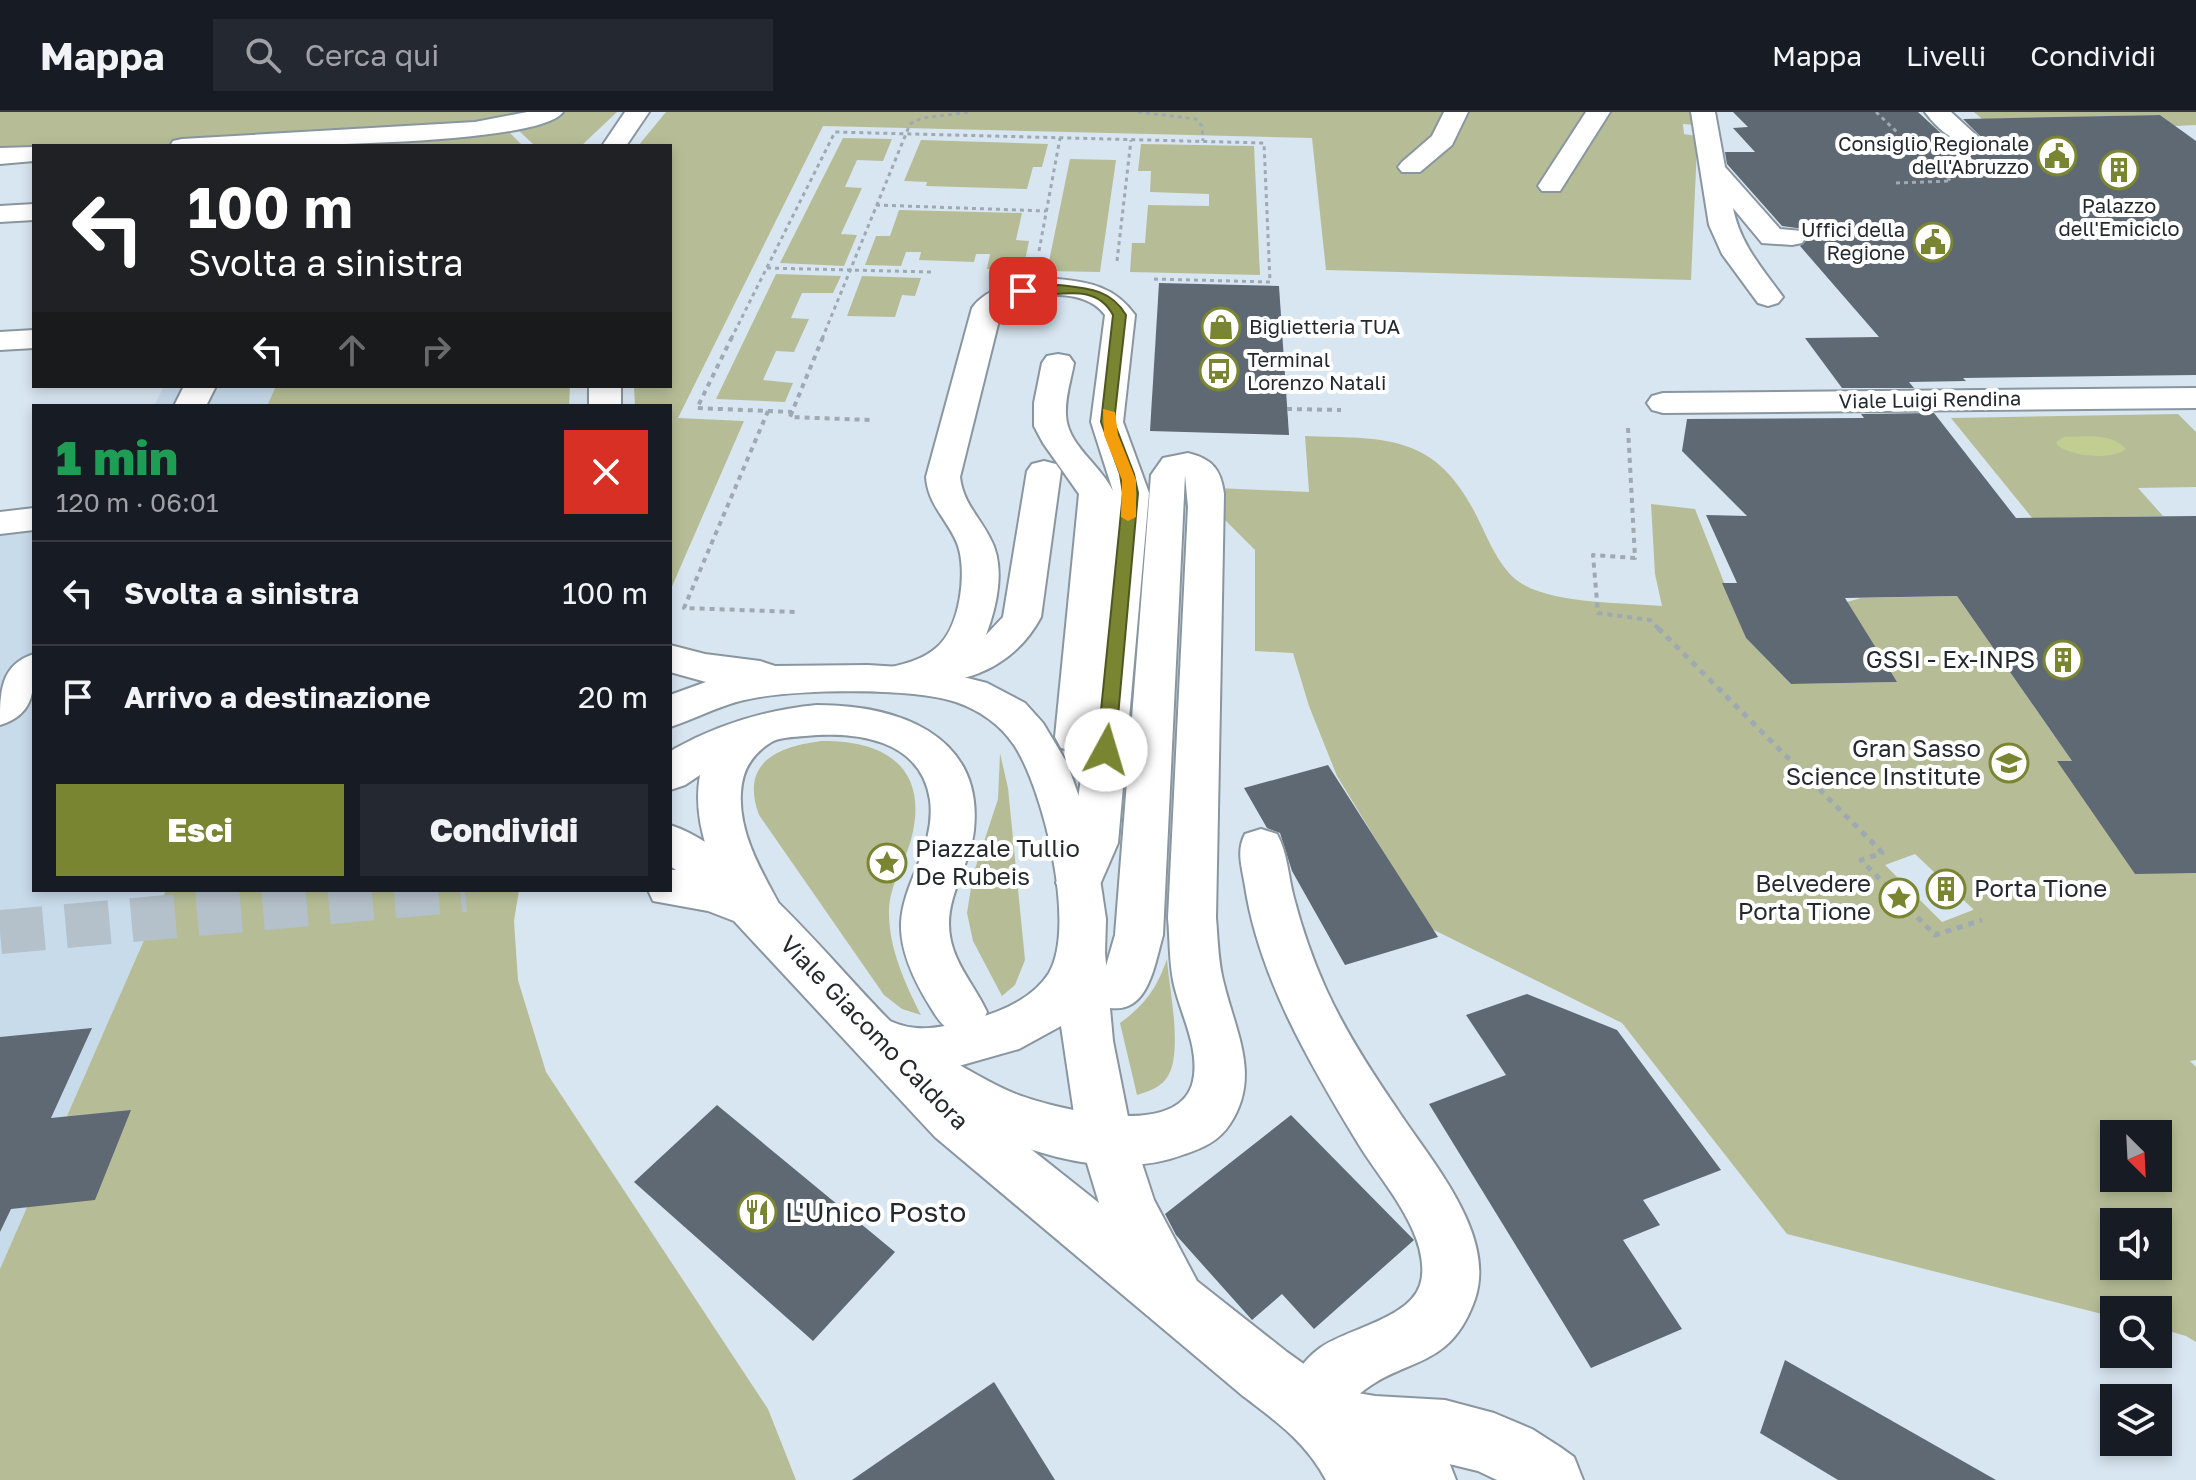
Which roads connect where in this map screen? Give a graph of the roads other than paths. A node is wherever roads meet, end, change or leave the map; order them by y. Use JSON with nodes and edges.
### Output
{"nodes":[{"id":1,"x":551,"y":112,"type":"edge"},
{"id":2,"x":637,"y":112,"type":"edge"},
{"id":3,"x":1456,"y":112,"type":"edge"},
{"id":4,"x":1598,"y":112,"type":"edge"},
{"id":5,"x":1703,"y":112,"type":"edge"},
{"id":6,"x":1937,"y":112,"type":"edge"},
{"id":7,"x":1965,"y":136,"type":"dead end"},
{"id":8,"x":216,"y":144,"type":"edge"},
{"id":9,"x":615,"y":144,"type":"edge"},
{"id":10,"x":32,"y":154,"type":"edge"},
{"id":11,"x":0,"y":156,"type":"edge"},
{"id":12,"x":1710,"y":165,"type":"junction"},
{"id":13,"x":1411,"y":167,"type":"dead end"},
{"id":14,"x":1551,"y":186,"type":"dead end"},
{"id":15,"x":32,"y":212,"type":"edge"},
{"id":16,"x":0,"y":214,"type":"edge"},
{"id":17,"x":1792,"y":237,"type":"dead end"},
{"id":18,"x":1768,"y":297,"type":"dead end"},
{"id":19,"x":32,"y":339,"type":"edge"},
{"id":20,"x":0,"y":341,"type":"edge"},
{"id":21,"x":1058,"y":363,"type":"dead end"},
{"id":22,"x":1663,"y":403,"type":"dead end"},
{"id":23,"x":2190,"y":404,"type":"edge"},
{"id":24,"x":1044,"y":471,"type":"dead end"},
{"id":25,"x":32,"y":519,"type":"edge"},
{"id":26,"x":0,"y":523,"type":"edge"},
{"id":27,"x":672,"y":658,"type":"edge"},
{"id":28,"x":32,"y":670,"type":"edge"},
{"id":29,"x":802,"y":678,"type":"junction"},
{"id":30,"x":893,"y":680,"type":"junction"},
{"id":31,"x":0,"y":710,"type":"edge"},
{"id":32,"x":672,"y":711,"type":"edge"},
{"id":33,"x":772,"y":724,"type":"junction"},
{"id":34,"x":672,"y":773,"type":"edge"},
{"id":35,"x":1068,"y":827,"type":"junction"},
{"id":36,"x":672,"y":843,"type":"edge"},
{"id":37,"x":1261,"y":846,"type":"dead end"},
{"id":38,"x":1079,"y":883,"type":"junction"},
{"id":39,"x":672,"y":888,"type":"edge"},
{"id":40,"x":762,"y":917,"type":"junction"},
{"id":41,"x":1081,"y":950,"type":"junction"},
{"id":42,"x":1116,"y":990,"type":"dead end"},
{"id":43,"x":962,"y":1012,"type":"dead end"},
{"id":44,"x":866,"y":1030,"type":"junction"},
{"id":45,"x":1106,"y":1138,"type":"junction"},
{"id":46,"x":1190,"y":1314,"type":"junction"},
{"id":47,"x":1311,"y":1408,"type":"junction"},
{"id":48,"x":1361,"y":1480,"type":"edge"},
{"id":49,"x":1424,"y":1480,"type":"edge"},
{"id":50,"x":1551,"y":1480,"type":"edge"}],
"edges":[{"from":1,"to":8,"type":"main road"},
{"from":2,"to":9,"type":"main road"},
{"from":3,"to":13,"type":"main road"},
{"from":4,"to":14,"type":"main road"},
{"from":5,"to":12,"type":"main road"},
{"from":6,"to":7,"type":"main road"},
{"from":10,"to":11,"type":"main road"},
{"from":12,"to":17,"type":"main road"},
{"from":12,"to":18,"type":"main road"},
{"from":15,"to":16,"type":"main road"},
{"from":19,"to":20,"type":"main road"},
{"from":21,"to":35,"type":"main road"},
{"from":22,"to":23,"type":"main road","name":"Viale Luigi Rendina"},
{"from":24,"to":30,"type":"main road"},
{"from":25,"to":26,"type":"main road"},
{"from":27,"to":29,"type":"main road"},
{"from":28,"to":31,"type":"main road"},
{"from":29,"to":30,"type":"main road"},
{"from":29,"to":32,"type":"main road"},
{"from":30,"to":35,"type":"main road"},
{"from":30,"to":38,"type":"main road"},
{"from":33,"to":34,"type":"main road"},
{"from":33,"to":40,"type":"main road"},
{"from":33,"to":43,"type":"main road"},
{"from":35,"to":38,"type":"main road"},
{"from":36,"to":40,"type":"main road","name":"Viale Giacomo Caldora"},
{"from":37,"to":47,"type":"main road"},
{"from":38,"to":41,"type":"main road"},
{"from":39,"to":40,"type":"main road"},
{"from":40,"to":44,"type":"main road","name":"Viale Giacomo Caldora"},
{"from":41,"to":44,"type":"main road"},
{"from":41,"to":45,"type":"main road","name":"Viale Giacomo Caldora"},
{"from":42,"to":45,"type":"main road"},
{"from":44,"to":45,"type":"main road"},
{"from":44,"to":46,"type":"main road","name":"Viale Giacomo Caldora"},
{"from":45,"to":46,"type":"main road","name":"Viale Giacomo Caldora"},
{"from":46,"to":47,"type":"main road","name":"Viale Giacomo Caldora"},
{"from":47,"to":48,"type":"main road"},
{"from":47,"to":49,"type":"main road","name":"Viale Giacomo Caldora"},
{"from":47,"to":50,"type":"main road","name":"Viale Giacomo Caldora"}]}
